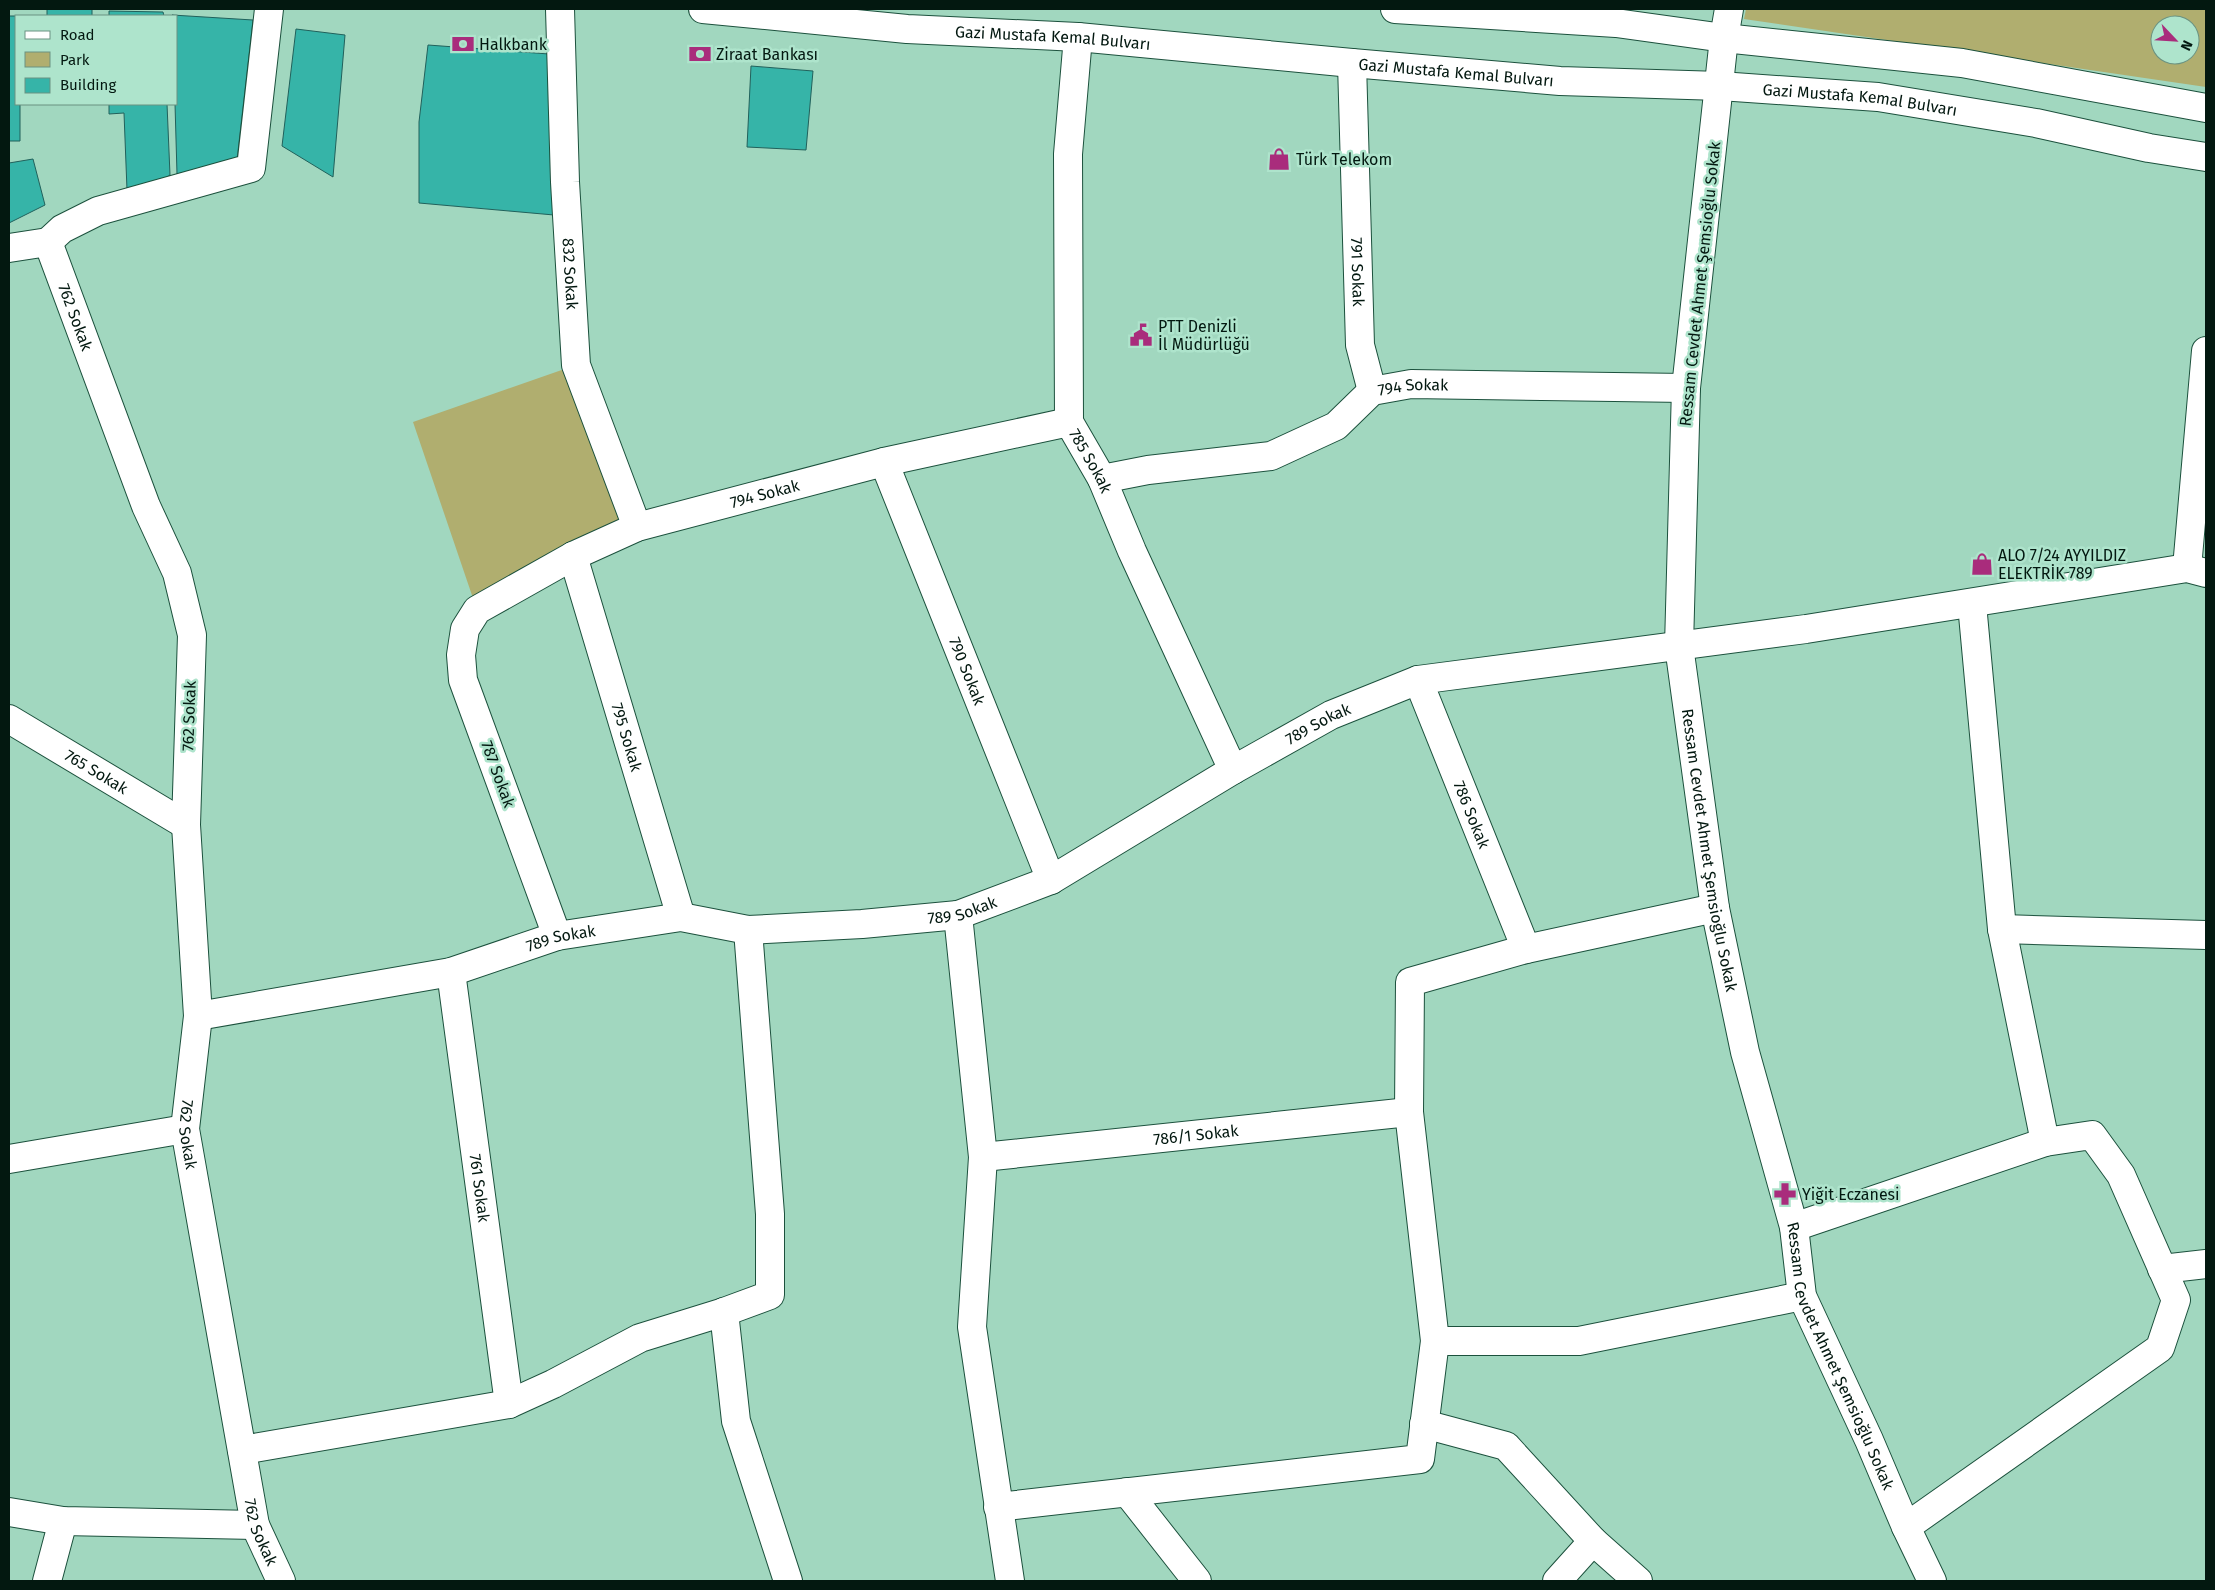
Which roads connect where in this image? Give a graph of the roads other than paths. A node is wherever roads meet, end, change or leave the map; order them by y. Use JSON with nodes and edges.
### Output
{"nodes":[{"id":1,"x":269,"y":9,"type":"edge"},
{"id":2,"x":560,"y":9,"type":"edge"},
{"id":3,"x":703,"y":9,"type":"edge"},
{"id":4,"x":1395,"y":9,"type":"edge"},
{"id":5,"x":1729,"y":9,"type":"edge"},
{"id":6,"x":1507,"y":12,"type":"edge"},
{"id":7,"x":1078,"y":37,"type":"junction"},
{"id":8,"x":1724,"y":38,"type":"junction"},
{"id":9,"x":1352,"y":63,"type":"junction"},
{"id":10,"x":1720,"y":86,"type":"junction"},
{"id":11,"x":2206,"y":108,"type":"edge"},
{"id":12,"x":2206,"y":157,"type":"edge"},
{"id":13,"x":48,"y":242,"type":"junction"},
{"id":14,"x":9,"y":248,"type":"edge"},
{"id":15,"x":2206,"y":351,"type":"edge"},
{"id":16,"x":1686,"y":388,"type":"junction"},
{"id":17,"x":1372,"y":391,"type":"junction"},
{"id":18,"x":1069,"y":422,"type":"junction"},
{"id":19,"x":884,"y":462,"type":"junction"},
{"id":20,"x":1102,"y":479,"type":"junction"},
{"id":21,"x":637,"y":527,"type":"junction"},
{"id":22,"x":573,"y":556,"type":"junction"},
{"id":23,"x":2196,"y":571,"type":"edge"},
{"id":24,"x":1972,"y":604,"type":"junction"},
{"id":25,"x":477,"y":610,"type":"joint"},
{"id":26,"x":1680,"y":646,"type":"junction"},
{"id":27,"x":1418,"y":680,"type":"junction"},
{"id":28,"x":9,"y":719,"type":"edge"},
{"id":29,"x":1233,"y":770,"type":"junction"},
{"id":30,"x":186,"y":825,"type":"junction"},
{"id":31,"x":1051,"y":880,"type":"junction"},
{"id":32,"x":1715,"y":908,"type":"junction"},
{"id":33,"x":958,"y":914,"type":"junction"},
{"id":34,"x":681,"y":917,"type":"junction"},
{"id":35,"x":748,"y":930,"type":"junction"},
{"id":36,"x":2002,"y":930,"type":"junction"},
{"id":37,"x":2206,"y":935,"type":"edge"},
{"id":38,"x":557,"y":936,"type":"junction"},
{"id":39,"x":1526,"y":949,"type":"junction"},
{"id":40,"x":451,"y":972,"type":"junction"},
{"id":41,"x":198,"y":1016,"type":"junction"},
{"id":42,"x":1409,"y":1112,"type":"junction"},
{"id":43,"x":185,"y":1129,"type":"junction"},
{"id":44,"x":2045,"y":1142,"type":"junction"},
{"id":45,"x":983,"y":1157,"type":"junction"},
{"id":46,"x":9,"y":1158,"type":"edge"},
{"id":47,"x":1794,"y":1227,"type":"junction"},
{"id":48,"x":2206,"y":1264,"type":"edge"},
{"id":49,"x":2162,"y":1269,"type":"junction"},
{"id":50,"x":1802,"y":1296,"type":"junction"},
{"id":51,"x":724,"y":1312,"type":"junction"},
{"id":52,"x":1435,"y":1341,"type":"junction"},
{"id":53,"x":509,"y":1404,"type":"junction"},
{"id":54,"x":1424,"y":1424,"type":"junction"},
{"id":55,"x":242,"y":1450,"type":"junction"},
{"id":56,"x":1127,"y":1492,"type":"junction"},
{"id":57,"x":998,"y":1507,"type":"junction"},
{"id":58,"x":9,"y":1512,"type":"edge"},
{"id":59,"x":63,"y":1521,"type":"junction"},
{"id":60,"x":255,"y":1525,"type":"junction"},
{"id":61,"x":1906,"y":1527,"type":"junction"},
{"id":62,"x":1593,"y":1540,"type":"junction"},
{"id":63,"x":47,"y":1581,"type":"edge"},
{"id":64,"x":281,"y":1581,"type":"edge"},
{"id":65,"x":788,"y":1581,"type":"edge"},
{"id":66,"x":1010,"y":1581,"type":"edge"},
{"id":67,"x":1197,"y":1581,"type":"edge"},
{"id":68,"x":1556,"y":1581,"type":"edge"},
{"id":69,"x":1638,"y":1581,"type":"edge"},
{"id":70,"x":1932,"y":1581,"type":"edge"}],
"edges":[{"from":1,"to":13,"type":"street"},
{"from":2,"to":21,"type":"street","name":"832 Sokak"},
{"from":3,"to":7,"type":"street","name":"Gazi Mustafa Kemal Bulvarı"},
{"from":4,"to":6,"type":"street"},
{"from":5,"to":8,"type":"street","name":"Ressam Cevdet Ahmet Şemsioğlu Sokak"},
{"from":6,"to":8,"type":"street"},
{"from":7,"to":9,"type":"street","name":"Gazi Mustafa Kemal Bulvarı"},
{"from":7,"to":18,"type":"street","name":"785 Sokak"},
{"from":8,"to":10,"type":"street","name":"Ressam Cevdet Ahmet Şemsioğlu Sokak"},
{"from":8,"to":11,"type":"street"},
{"from":9,"to":10,"type":"street","name":"Gazi Mustafa Kemal Bulvarı"},
{"from":9,"to":17,"type":"street","name":"791 Sokak"},
{"from":10,"to":12,"type":"street","name":"Gazi Mustafa Kemal Bulvarı"},
{"from":10,"to":16,"type":"street","name":"Ressam Cevdet Ahmet Şemsioğlu Sokak"},
{"from":13,"to":14,"type":"street"},
{"from":13,"to":30,"type":"street","name":"762 Sokak"},
{"from":15,"to":23,"type":"street"},
{"from":16,"to":17,"type":"street","name":"794 Sokak"},
{"from":16,"to":26,"type":"street","name":"Ressam Cevdet Ahmet Şemsioğlu Sokak"},
{"from":17,"to":20,"type":"street","name":"794 Sokak"},
{"from":18,"to":19,"type":"street","name":"794 Sokak"},
{"from":18,"to":20,"type":"street","name":"785 Sokak"},
{"from":19,"to":21,"type":"street","name":"794 Sokak"},
{"from":19,"to":31,"type":"street","name":"790 Sokak"},
{"from":20,"to":29,"type":"street","name":"785 Sokak"},
{"from":21,"to":22,"type":"street","name":"794 Sokak"},
{"from":22,"to":25,"type":"street","name":"794 Sokak"},
{"from":22,"to":34,"type":"street","name":"795 Sokak"},
{"from":23,"to":24,"type":"street","name":"789 Sokak"},
{"from":24,"to":26,"type":"street","name":"789 Sokak"},
{"from":24,"to":36,"type":"street"},
{"from":25,"to":38,"type":"street","name":"787 Sokak"},
{"from":26,"to":27,"type":"street","name":"789 Sokak"},
{"from":26,"to":32,"type":"street","name":"Ressam Cevdet Ahmet Şemsioğlu Sokak"},
{"from":27,"to":29,"type":"street","name":"789 Sokak"},
{"from":27,"to":39,"type":"street","name":"786 Sokak"},
{"from":28,"to":30,"type":"street","name":"765 Sokak"},
{"from":29,"to":31,"type":"street","name":"789 Sokak"},
{"from":30,"to":41,"type":"street","name":"762 Sokak"},
{"from":31,"to":33,"type":"street","name":"789 Sokak"},
{"from":32,"to":39,"type":"street"},
{"from":32,"to":47,"type":"street","name":"Ressam Cevdet Ahmet Şemsioğlu Sokak"},
{"from":33,"to":35,"type":"street","name":"789 Sokak"},
{"from":33,"to":45,"type":"street"},
{"from":34,"to":35,"type":"street","name":"789 Sokak"},
{"from":34,"to":38,"type":"street","name":"789 Sokak"},
{"from":35,"to":51,"type":"street"},
{"from":36,"to":37,"type":"street"},
{"from":36,"to":44,"type":"street"},
{"from":38,"to":40,"type":"street","name":"789 Sokak"},
{"from":39,"to":42,"type":"street"},
{"from":40,"to":41,"type":"street","name":"789 Sokak"},
{"from":40,"to":53,"type":"street","name":"761 Sokak"},
{"from":41,"to":43,"type":"street","name":"762 Sokak"},
{"from":42,"to":45,"type":"street","name":"786/1 Sokak"},
{"from":42,"to":52,"type":"street"},
{"from":43,"to":46,"type":"street"},
{"from":43,"to":55,"type":"street","name":"762 Sokak"},
{"from":44,"to":47,"type":"street"},
{"from":44,"to":49,"type":"street"},
{"from":45,"to":57,"type":"street"},
{"from":47,"to":50,"type":"street","name":"Ressam Cevdet Ahmet Şemsioğlu Sokak"},
{"from":48,"to":49,"type":"street"},
{"from":49,"to":61,"type":"street"},
{"from":50,"to":52,"type":"street"},
{"from":50,"to":61,"type":"street","name":"Ressam Cevdet Ahmet Şemsioğlu Sokak"},
{"from":51,"to":53,"type":"street"},
{"from":51,"to":65,"type":"street"},
{"from":52,"to":54,"type":"street"},
{"from":53,"to":55,"type":"street"},
{"from":54,"to":56,"type":"street"},
{"from":54,"to":62,"type":"street"},
{"from":55,"to":60,"type":"street","name":"762 Sokak"},
{"from":56,"to":57,"type":"street"},
{"from":56,"to":67,"type":"street"},
{"from":57,"to":66,"type":"street"},
{"from":58,"to":59,"type":"street"},
{"from":59,"to":60,"type":"street"},
{"from":59,"to":63,"type":"street"},
{"from":60,"to":64,"type":"street","name":"762 Sokak"},
{"from":61,"to":70,"type":"street","name":"Ressam Cevdet Ahmet Şemsioğlu Sokak"},
{"from":62,"to":68,"type":"street"},
{"from":62,"to":69,"type":"street"}]}
